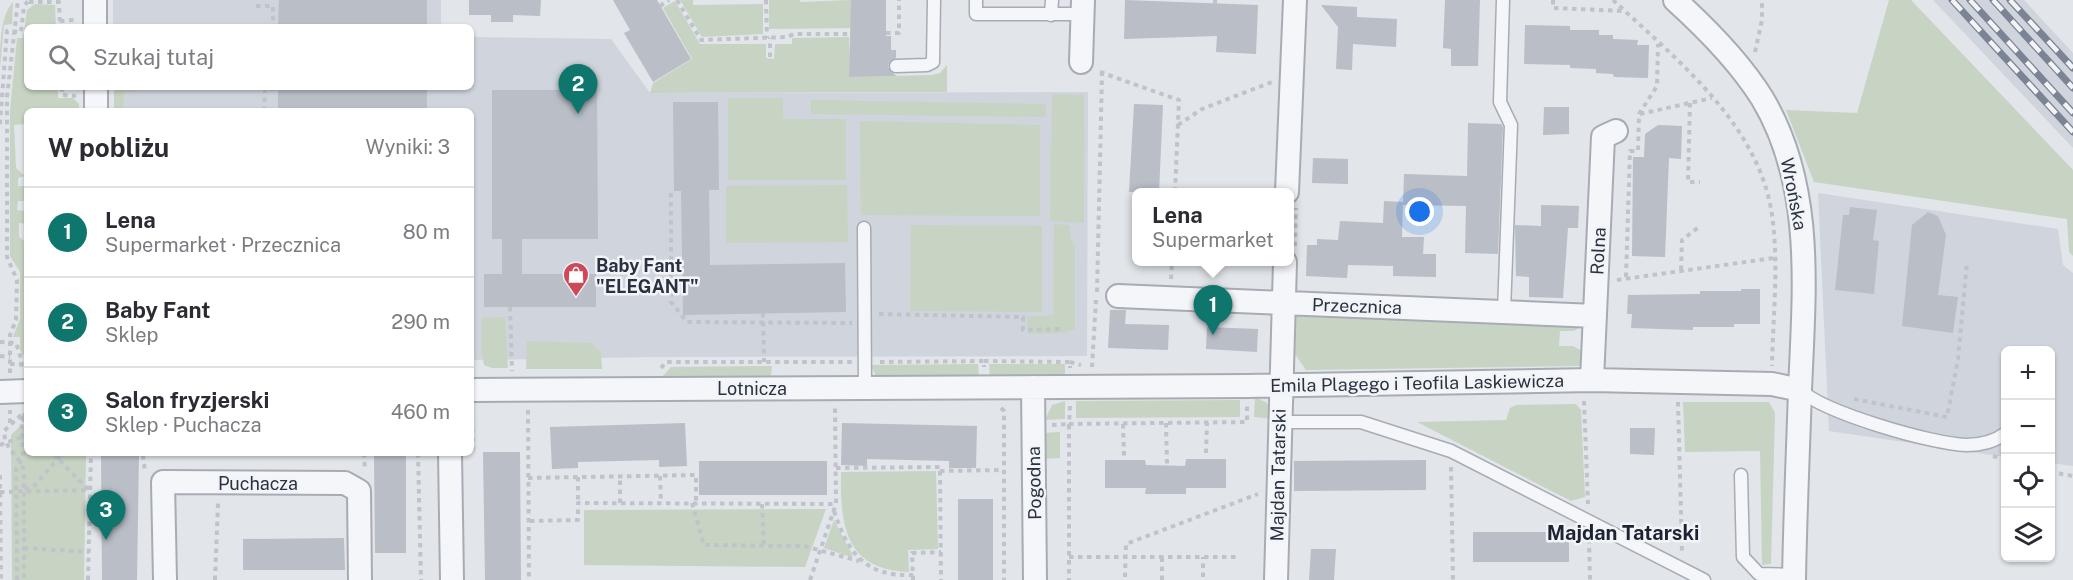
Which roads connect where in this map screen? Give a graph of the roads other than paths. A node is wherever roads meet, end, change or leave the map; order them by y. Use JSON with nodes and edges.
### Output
{"nodes":[{"id":1,"x":94,"y":0,"type":"edge"},
{"id":2,"x":934,"y":0,"type":"edge"},
{"id":3,"x":976,"y":0,"type":"edge"},
{"id":4,"x":1052,"y":0,"type":"edge"},
{"id":5,"x":1295,"y":0,"type":"edge"},
{"id":6,"x":1503,"y":0,"type":"edge"},
{"id":7,"x":1675,"y":0,"type":"edge"},
{"id":8,"x":1083,"y":7,"type":"edge"},
{"id":9,"x":1051,"y":15,"type":"junction"},
{"id":10,"x":88,"y":24,"type":"edge"},
{"id":11,"x":1081,"y":62,"type":"dead end"},
{"id":12,"x":896,"y":66,"type":"dead end"},
{"id":13,"x":1616,"y":131,"type":"dead end"},
{"id":14,"x":1287,"y":188,"type":"edge"},
{"id":15,"x":864,"y":228,"type":"dead end"},
{"id":16,"x":1285,"y":266,"type":"edge"},
{"id":17,"x":1118,"y":296,"type":"dead end"},
{"id":18,"x":1283,"y":303,"type":"junction"},
{"id":19,"x":1504,"y":311,"type":"junction"},
{"id":20,"x":1595,"y":316,"type":"junction"},
{"id":21,"x":1280,"y":386,"type":"junction"},
{"id":22,"x":1033,"y":387,"type":"junction"},
{"id":23,"x":865,"y":388,"type":"junction"},
{"id":24,"x":474,"y":390,"type":"edge"},
{"id":25,"x":1588,"y":390,"type":"junction"},
{"id":26,"x":1800,"y":390,"type":"junction"},
{"id":27,"x":24,"y":391,"type":"edge"},
{"id":28,"x":0,"y":392,"type":"edge"},
{"id":29,"x":1279,"y":422,"type":"junction"},
{"id":30,"x":2001,"y":436,"type":"edge"},
{"id":31,"x":450,"y":456,"type":"edge"},
{"id":32,"x":1741,"y":475,"type":"dead end"},
{"id":33,"x":1794,"y":578,"type":"edge"},
{"id":34,"x":165,"y":580,"type":"edge"},
{"id":35,"x":360,"y":580,"type":"edge"},
{"id":36,"x":452,"y":580,"type":"edge"},
{"id":37,"x":1035,"y":580,"type":"edge"},
{"id":38,"x":1276,"y":580,"type":"edge"},
{"id":39,"x":1704,"y":580,"type":"edge"}],
"edges":[{"from":1,"to":10,"type":"street"},
{"from":2,"to":12,"type":"lane"},
{"from":3,"to":9,"type":"lane"},
{"from":4,"to":9,"type":"lane"},
{"from":5,"to":14,"type":"street"},
{"from":6,"to":19,"type":"lane"},
{"from":7,"to":26,"type":"street","name":"Wrońska"},
{"from":8,"to":9,"type":"lane"},
{"from":8,"to":11,"type":"street"},
{"from":13,"to":20,"type":"street","name":"Rolna"},
{"from":15,"to":23,"type":"lane"},
{"from":16,"to":18,"type":"street","name":"Majdan Tatarski"},
{"from":17,"to":18,"type":"street","name":"Przecznica"},
{"from":18,"to":19,"type":"street","name":"Przecznica"},
{"from":18,"to":21,"type":"street","name":"Majdan Tatarski"},
{"from":19,"to":20,"type":"street","name":"Przecznica"},
{"from":20,"to":25,"type":"street","name":"Rolna"},
{"from":21,"to":22,"type":"street","name":"Emila Plagego i Teofila Laskiewicza"},
{"from":21,"to":25,"type":"street","name":"Emila Plagego i Teofila Laskiewicza"},
{"from":21,"to":29,"type":"street","name":"Majdan Tatarski"},
{"from":22,"to":23,"type":"street","name":"Lotnicza"},
{"from":22,"to":37,"type":"street","name":"Pogodna"},
{"from":23,"to":24,"type":"street","name":"Lotnicza"},
{"from":25,"to":26,"type":"street","name":"Emila Plagego i Teofila Laskiewicza"},
{"from":26,"to":30,"type":"lane"},
{"from":26,"to":33,"type":"street","name":"Wrońska"},
{"from":27,"to":28,"type":"street"},
{"from":29,"to":38,"type":"street","name":"Majdan Tatarski"},
{"from":29,"to":39,"type":"lane"},
{"from":31,"to":36,"type":"street"},
{"from":32,"to":33,"type":"lane"},
{"from":34,"to":35,"type":"street","name":"Puchacza"}]}
